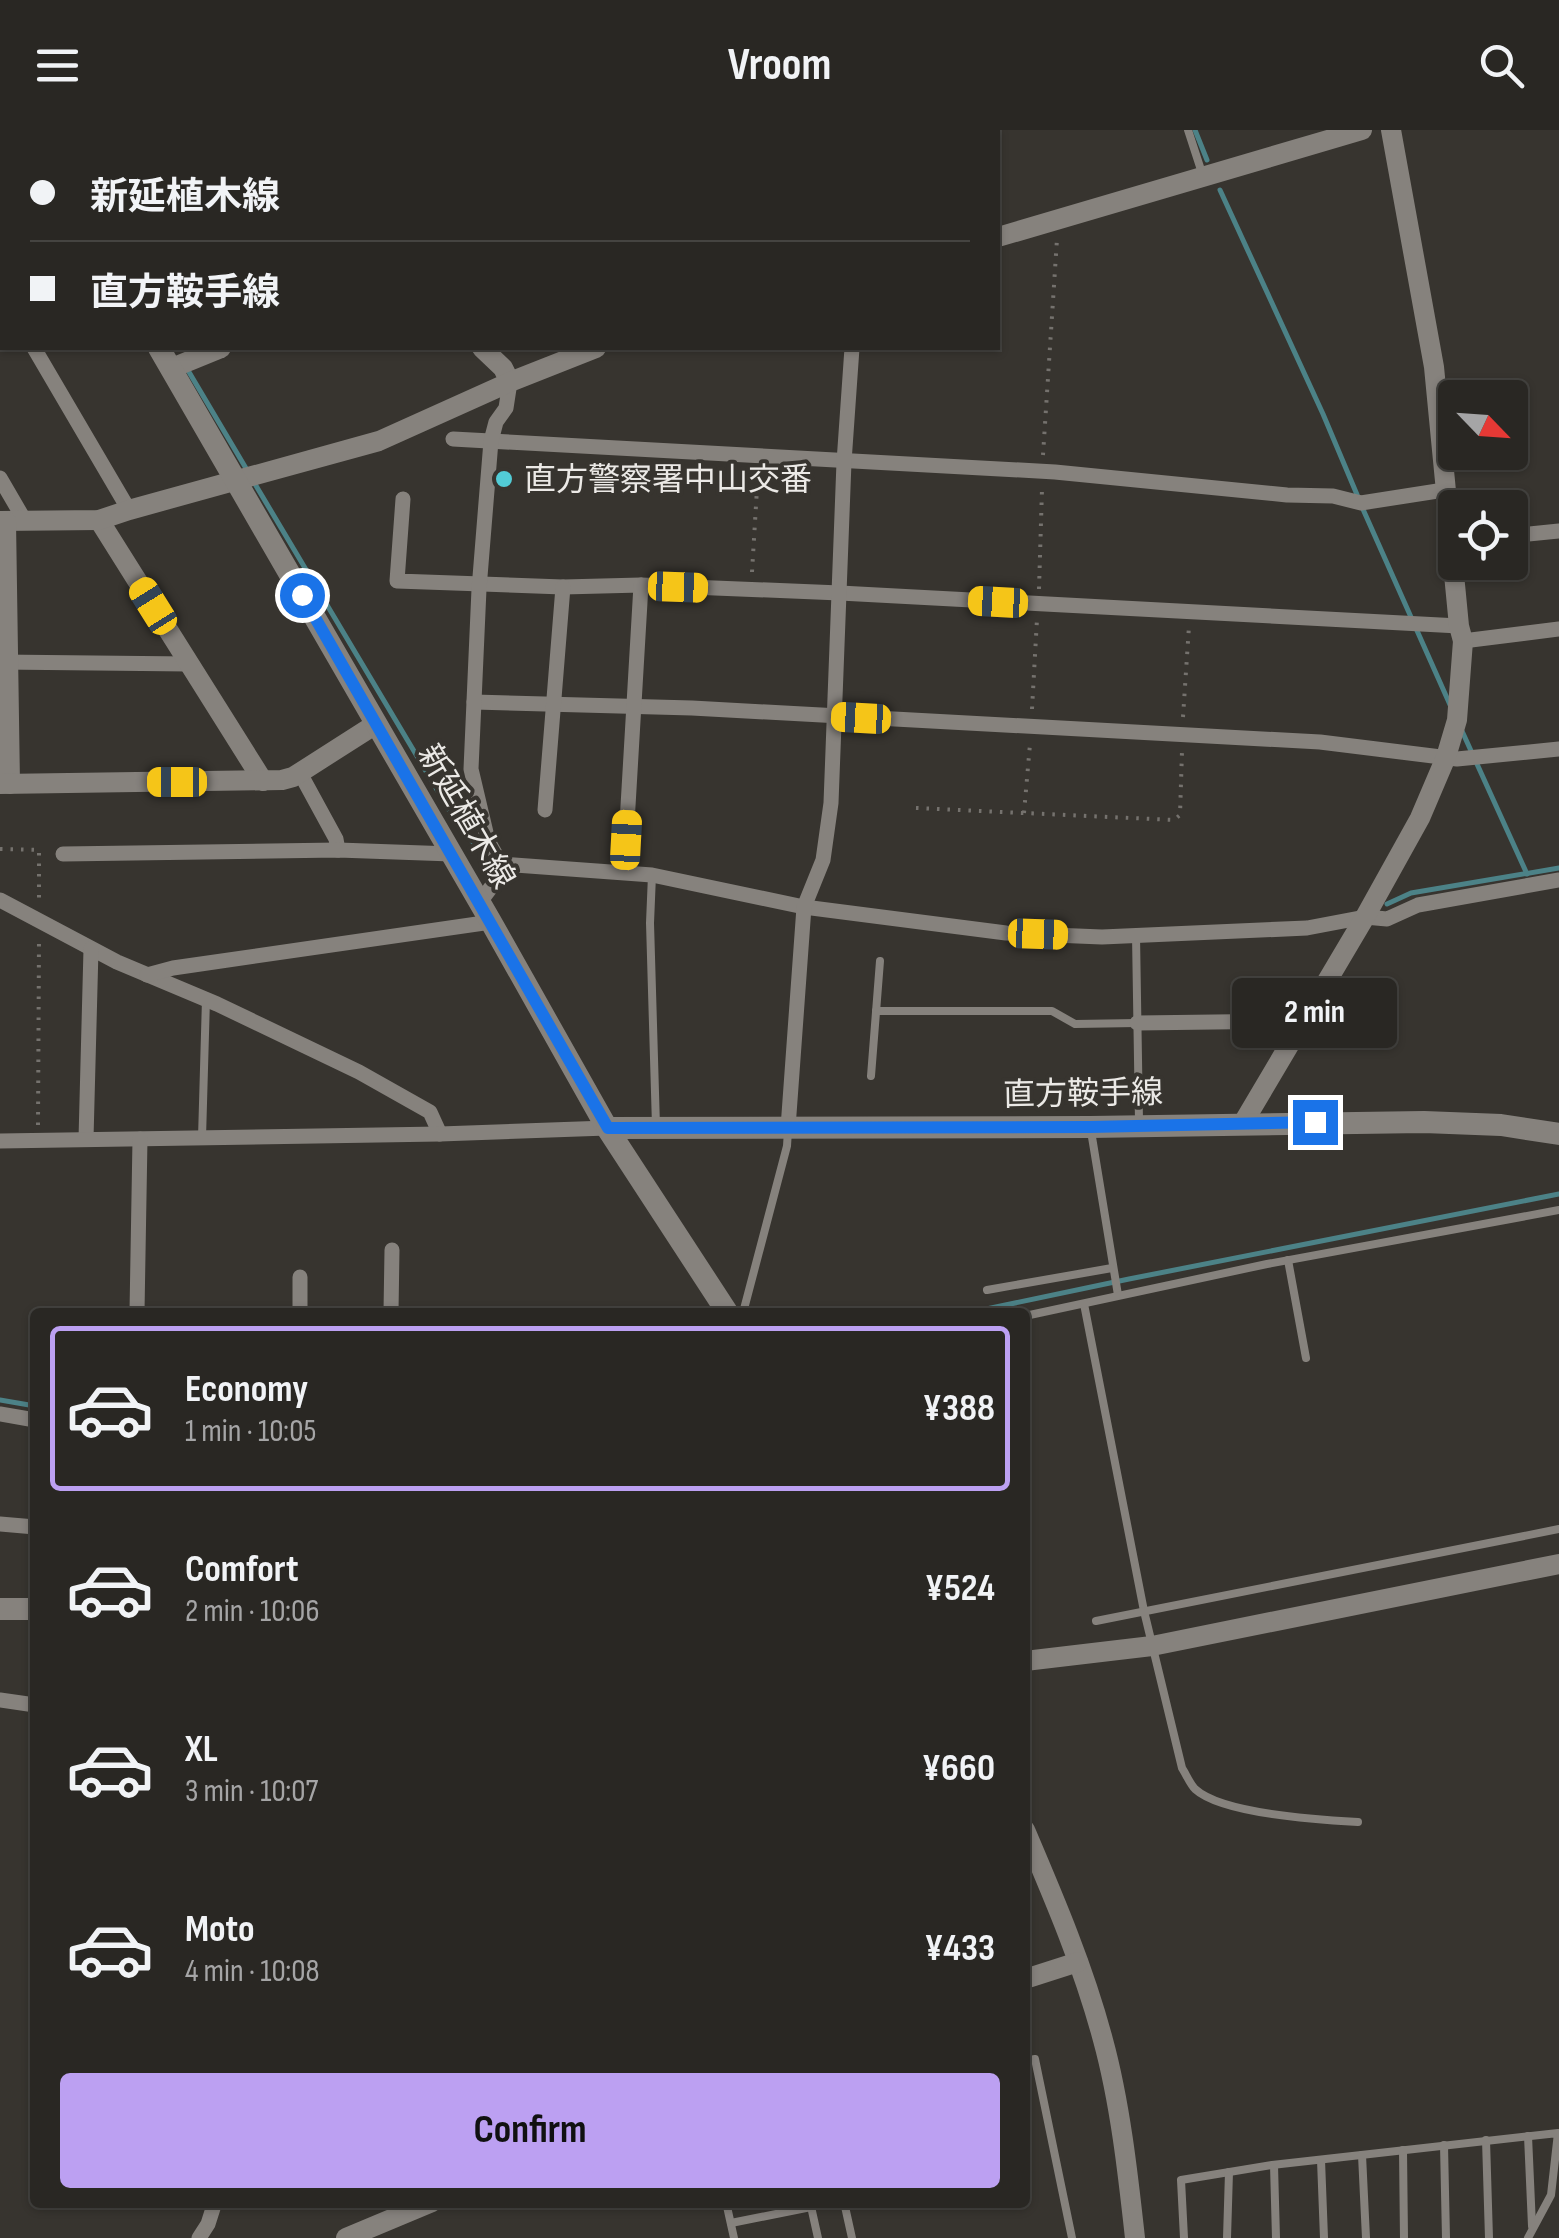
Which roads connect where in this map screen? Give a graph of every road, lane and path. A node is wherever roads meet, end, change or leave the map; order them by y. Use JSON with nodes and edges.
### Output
{"nodes":[{"id":1,"x":1188,"y":130,"type":"edge"},
{"id":2,"x":1362,"y":130,"type":"edge"},
{"id":3,"x":1391,"y":130,"type":"edge"},
{"id":4,"x":1203,"y":178,"type":"junction"},
{"id":5,"x":1058,"y":220,"type":"junction"},
{"id":6,"x":1000,"y":236,"type":"edge"},
{"id":7,"x":35,"y":350,"type":"edge"},
{"id":8,"x":161,"y":350,"type":"edge"},
{"id":9,"x":484,"y":350,"type":"edge"},
{"id":10,"x":591,"y":350,"type":"edge"},
{"id":11,"x":852,"y":350,"type":"edge"},
{"id":12,"x":192,"y":353,"type":"edge"},
{"id":13,"x":172,"y":368,"type":"junction"},
{"id":14,"x":510,"y":382,"type":"junction"},
{"id":15,"x":453,"y":439,"type":"dead end"},
{"id":16,"x":491,"y":441,"type":"junction"},
{"id":17,"x":759,"y":457,"type":"junction"},
{"id":18,"x":844,"y":462,"type":"junction"},
{"id":19,"x":1042,"y":472,"type":"junction"},
{"id":20,"x":0,"y":478,"type":"edge"},
{"id":21,"x":1444,"y":490,"type":"edge"},
{"id":22,"x":1438,"y":491,"type":"edge"},
{"id":23,"x":403,"y":499,"type":"dead end"},
{"id":24,"x":129,"y":510,"type":"junction"},
{"id":25,"x":100,"y":520,"type":"junction"},
{"id":26,"x":10,"y":521,"type":"edge"},
{"id":27,"x":1559,"y":531,"type":"edge"},
{"id":28,"x":1528,"y":534,"type":"edge"},
{"id":29,"x":1456,"y":580,"type":"edge"},
{"id":30,"x":479,"y":584,"type":"junction"},
{"id":31,"x":640,"y":586,"type":"junction"},
{"id":32,"x":563,"y":587,"type":"junction"},
{"id":33,"x":751,"y":590,"type":"junction"},
{"id":34,"x":840,"y":593,"type":"junction"},
{"id":35,"x":1038,"y":604,"type":"junction"},
{"id":36,"x":1190,"y":612,"type":"junction"},
{"id":37,"x":1559,"y":629,"type":"edge"},
{"id":38,"x":1461,"y":633,"type":"junction"},
{"id":39,"x":4,"y":662,"type":"edge"},
{"id":40,"x":189,"y":664,"type":"junction"},
{"id":41,"x":474,"y":702,"type":"junction"},
{"id":42,"x":553,"y":704,"type":"junction"},
{"id":43,"x":635,"y":706,"type":"junction"},
{"id":44,"x":835,"y":717,"type":"junction"},
{"id":45,"x":376,"y":724,"type":"junction"},
{"id":46,"x":1032,"y":727,"type":"junction"},
{"id":47,"x":1182,"y":734,"type":"junction"},
{"id":48,"x":1559,"y":749,"type":"edge"},
{"id":49,"x":1446,"y":757,"type":"junction"},
{"id":50,"x":300,"y":774,"type":"junction"},
{"id":51,"x":264,"y":781,"type":"junction"},
{"id":52,"x":5,"y":784,"type":"edge"},
{"id":53,"x":916,"y":808,"type":"dead end"},
{"id":54,"x":546,"y":810,"type":"dead end"},
{"id":55,"x":1024,"y":813,"type":"junction"},
{"id":56,"x":626,"y":840,"type":"dead end"},
{"id":57,"x":0,"y":850,"type":"edge"},
{"id":58,"x":338,"y":850,"type":"junction"},
{"id":59,"x":63,"y":854,"type":"dead end"},
{"id":60,"x":452,"y":854,"type":"junction"},
{"id":61,"x":501,"y":864,"type":"junction"},
{"id":62,"x":652,"y":876,"type":"junction"},
{"id":63,"x":1559,"y":880,"type":"edge"},
{"id":64,"x":0,"y":900,"type":"edge"},
{"id":65,"x":804,"y":907,"type":"junction"},
{"id":66,"x":486,"y":912,"type":"junction"},
{"id":67,"x":1365,"y":918,"type":"junction"},
{"id":68,"x":39,"y":921,"type":"junction"},
{"id":69,"x":1136,"y":935,"type":"junction"},
{"id":70,"x":91,"y":948,"type":"junction"},
{"id":71,"x":880,"y":961,"type":"dead end"},
{"id":72,"x":147,"y":974,"type":"junction"},
{"id":73,"x":206,"y":999,"type":"junction"},
{"id":74,"x":876,"y":1012,"type":"junction"},
{"id":75,"x":1137,"y":1023,"type":"junction"},
{"id":76,"x":1300,"y":1026,"type":"junction"},
{"id":77,"x":871,"y":1076,"type":"dead end"},
{"id":78,"x":1243,"y":1123,"type":"junction"},
{"id":79,"x":1139,"y":1126,"type":"junction"},
{"id":80,"x":1090,"y":1127,"type":"junction"},
{"id":81,"x":608,"y":1128,"type":"junction"},
{"id":82,"x":656,"y":1128,"type":"junction"},
{"id":83,"x":788,"y":1128,"type":"junction"},
{"id":84,"x":440,"y":1134,"type":"junction"},
{"id":85,"x":1559,"y":1134,"type":"edge"},
{"id":86,"x":140,"y":1138,"type":"junction"},
{"id":87,"x":202,"y":1138,"type":"junction"},
{"id":88,"x":86,"y":1139,"type":"junction"},
{"id":89,"x":38,"y":1140,"type":"junction"},
{"id":90,"x":0,"y":1141,"type":"edge"},
{"id":91,"x":1559,"y":1210,"type":"edge"},
{"id":92,"x":392,"y":1250,"type":"dead end"},
{"id":93,"x":1288,"y":1260,"type":"junction"},
{"id":94,"x":1112,"y":1268,"type":"junction"},
{"id":95,"x":300,"y":1277,"type":"dead end"},
{"id":96,"x":987,"y":1290,"type":"dead end"},
{"id":97,"x":1118,"y":1295,"type":"junction"},
{"id":98,"x":1084,"y":1304,"type":"junction"},
{"id":99,"x":137,"y":1308,"type":"edge"},
{"id":100,"x":300,"y":1308,"type":"edge"},
{"id":101,"x":392,"y":1308,"type":"edge"},
{"id":102,"x":724,"y":1308,"type":"edge"},
{"id":103,"x":744,"y":1308,"type":"edge"},
{"id":104,"x":1030,"y":1315,"type":"edge"},
{"id":105,"x":1306,"y":1358,"type":"dead end"},
{"id":106,"x":0,"y":1414,"type":"edge"},
{"id":107,"x":30,"y":1419,"type":"edge"},
{"id":108,"x":0,"y":1524,"type":"edge"},
{"id":109,"x":30,"y":1527,"type":"edge"},
{"id":110,"x":1559,"y":1529,"type":"edge"},
{"id":111,"x":1559,"y":1564,"type":"edge"},
{"id":112,"x":0,"y":1609,"type":"edge"},
{"id":113,"x":30,"y":1609,"type":"edge"},
{"id":114,"x":1144,"y":1611,"type":"junction"},
{"id":115,"x":1096,"y":1621,"type":"dead end"},
{"id":116,"x":1152,"y":1646,"type":"junction"},
{"id":117,"x":1030,"y":1660,"type":"edge"},
{"id":118,"x":0,"y":1700,"type":"edge"},
{"id":119,"x":30,"y":1705,"type":"edge"},
{"id":120,"x":1358,"y":1822,"type":"dead end"},
{"id":121,"x":1030,"y":1842,"type":"edge"},
{"id":122,"x":1078,"y":1962,"type":"junction"},
{"id":123,"x":1030,"y":1978,"type":"edge"},
{"id":124,"x":1030,"y":2060,"type":"edge"},
{"id":125,"x":1558,"y":2133,"type":"edge"},
{"id":126,"x":1528,"y":2136,"type":"junction"},
{"id":127,"x":1486,"y":2140,"type":"junction"},
{"id":128,"x":1444,"y":2145,"type":"junction"},
{"id":129,"x":1403,"y":2150,"type":"junction"},
{"id":130,"x":1362,"y":2155,"type":"junction"},
{"id":131,"x":1320,"y":2160,"type":"junction"},
{"id":132,"x":1274,"y":2165,"type":"junction"},
{"id":133,"x":1230,"y":2172,"type":"junction"},
{"id":134,"x":212,"y":2208,"type":"edge"},
{"id":135,"x":418,"y":2208,"type":"edge"},
{"id":136,"x":727,"y":2208,"type":"edge"},
{"id":137,"x":797,"y":2208,"type":"edge"},
{"id":138,"x":811,"y":2208,"type":"edge"},
{"id":139,"x":845,"y":2208,"type":"edge"},
{"id":140,"x":731,"y":2223,"type":"junction"},
{"id":141,"x":1530,"y":2234,"type":"edge"},
{"id":142,"x":198,"y":2238,"type":"edge"},
{"id":143,"x":346,"y":2238,"type":"edge"},
{"id":144,"x":734,"y":2238,"type":"edge"},
{"id":145,"x":818,"y":2238,"type":"edge"},
{"id":146,"x":852,"y":2238,"type":"edge"},
{"id":147,"x":1072,"y":2238,"type":"edge"},
{"id":148,"x":1134,"y":2238,"type":"edge"},
{"id":149,"x":1184,"y":2238,"type":"edge"},
{"id":150,"x":1228,"y":2238,"type":"edge"},
{"id":151,"x":1276,"y":2238,"type":"edge"},
{"id":152,"x":1324,"y":2238,"type":"edge"},
{"id":153,"x":1366,"y":2238,"type":"edge"},
{"id":154,"x":1404,"y":2238,"type":"edge"},
{"id":155,"x":1446,"y":2238,"type":"edge"},
{"id":156,"x":1489,"y":2238,"type":"edge"}],
"edges":[{"from":1,"to":4,"type":"lane"},
{"from":2,"to":4,"type":"street"},
{"from":3,"to":21,"type":"street"},
{"from":4,"to":5,"type":"street"},
{"from":5,"to":6,"type":"street"},
{"from":5,"to":19,"type":"path"},
{"from":7,"to":24,"type":"street"},
{"from":8,"to":13,"type":"main road","name":"新延植木線"},
{"from":9,"to":14,"type":"street"},
{"from":10,"to":14,"type":"street"},
{"from":11,"to":18,"type":"street"},
{"from":12,"to":13,"type":"street"},
{"from":13,"to":45,"type":"main road","name":"新延植木線"},
{"from":14,"to":16,"type":"street"},
{"from":14,"to":24,"type":"street"},
{"from":15,"to":16,"type":"street"},
{"from":16,"to":17,"type":"street"},
{"from":16,"to":30,"type":"street"},
{"from":17,"to":18,"type":"street"},
{"from":17,"to":33,"type":"path"},
{"from":18,"to":19,"type":"street"},
{"from":18,"to":34,"type":"street"},
{"from":19,"to":22,"type":"street"},
{"from":19,"to":35,"type":"path"},
{"from":20,"to":26,"type":"street"},
{"from":23,"to":30,"type":"street"},
{"from":24,"to":25,"type":"street"},
{"from":25,"to":26,"type":"street"},
{"from":25,"to":40,"type":"street"},
{"from":26,"to":39,"type":"street"},
{"from":27,"to":28,"type":"street"},
{"from":29,"to":38,"type":"street"},
{"from":30,"to":32,"type":"street"},
{"from":30,"to":41,"type":"street"},
{"from":31,"to":32,"type":"street"},
{"from":31,"to":33,"type":"street"},
{"from":31,"to":43,"type":"street"},
{"from":32,"to":42,"type":"street"},
{"from":33,"to":34,"type":"street"},
{"from":34,"to":35,"type":"street"},
{"from":34,"to":44,"type":"street"},
{"from":35,"to":36,"type":"street"},
{"from":35,"to":46,"type":"path"},
{"from":36,"to":38,"type":"street"},
{"from":36,"to":47,"type":"path"},
{"from":37,"to":38,"type":"street"},
{"from":38,"to":49,"type":"street"},
{"from":39,"to":40,"type":"street"},
{"from":39,"to":52,"type":"street"},
{"from":40,"to":51,"type":"street"},
{"from":41,"to":42,"type":"street"},
{"from":41,"to":61,"type":"street"},
{"from":42,"to":43,"type":"street"},
{"from":42,"to":54,"type":"street"},
{"from":43,"to":44,"type":"street"},
{"from":43,"to":56,"type":"street"},
{"from":44,"to":46,"type":"street"},
{"from":44,"to":65,"type":"street"},
{"from":45,"to":50,"type":"street"},
{"from":45,"to":60,"type":"main road","name":"新延植木線"},
{"from":46,"to":47,"type":"street"},
{"from":46,"to":55,"type":"path"},
{"from":47,"to":49,"type":"street"},
{"from":47,"to":55,"type":"path"},
{"from":48,"to":49,"type":"street"},
{"from":49,"to":67,"type":"street"},
{"from":50,"to":51,"type":"street"},
{"from":50,"to":58,"type":"street"},
{"from":51,"to":52,"type":"street"},
{"from":53,"to":55,"type":"path"},
{"from":57,"to":68,"type":"path"},
{"from":58,"to":59,"type":"street"},
{"from":58,"to":60,"type":"street"},
{"from":60,"to":66,"type":"main road","name":"新延植木線"},
{"from":61,"to":62,"type":"street"},
{"from":61,"to":66,"type":"street"},
{"from":62,"to":65,"type":"street"},
{"from":62,"to":82,"type":"lane"},
{"from":63,"to":67,"type":"street"},
{"from":64,"to":68,"type":"street"},
{"from":65,"to":69,"type":"street"},
{"from":65,"to":83,"type":"street"},
{"from":66,"to":72,"type":"street"},
{"from":66,"to":81,"type":"main road","name":"新延植木線"},
{"from":67,"to":69,"type":"street"},
{"from":67,"to":76,"type":"street"},
{"from":68,"to":70,"type":"street"},
{"from":68,"to":89,"type":"path"},
{"from":69,"to":75,"type":"lane"},
{"from":70,"to":72,"type":"street"},
{"from":70,"to":88,"type":"street"},
{"from":71,"to":74,"type":"lane"},
{"from":72,"to":73,"type":"street"},
{"from":73,"to":84,"type":"street"},
{"from":73,"to":87,"type":"lane"},
{"from":74,"to":75,"type":"lane"},
{"from":74,"to":77,"type":"lane"},
{"from":75,"to":76,"type":"street"},
{"from":75,"to":79,"type":"lane"},
{"from":76,"to":78,"type":"street"},
{"from":78,"to":79,"type":"main road","name":"直方鞍手線"},
{"from":78,"to":85,"type":"main road","name":"直方鞍手線"},
{"from":79,"to":80,"type":"main road","name":"直方鞍手線"},
{"from":80,"to":83,"type":"main road","name":"直方鞍手線"},
{"from":80,"to":94,"type":"lane"},
{"from":81,"to":82,"type":"main road","name":"直方鞍手線"},
{"from":81,"to":84,"type":"street"},
{"from":81,"to":102,"type":"main road","name":"新延植木線"},
{"from":82,"to":83,"type":"main road","name":"直方鞍手線"},
{"from":83,"to":103,"type":"lane"},
{"from":84,"to":87,"type":"street"},
{"from":86,"to":87,"type":"street"},
{"from":86,"to":88,"type":"street"},
{"from":86,"to":99,"type":"street"},
{"from":88,"to":89,"type":"street"},
{"from":89,"to":90,"type":"street"},
{"from":91,"to":93,"type":"lane"},
{"from":92,"to":101,"type":"street"},
{"from":93,"to":97,"type":"lane"},
{"from":93,"to":105,"type":"lane"},
{"from":94,"to":96,"type":"lane"},
{"from":94,"to":97,"type":"lane"},
{"from":95,"to":100,"type":"street"},
{"from":97,"to":98,"type":"lane"},
{"from":98,"to":104,"type":"lane"},
{"from":98,"to":114,"type":"lane"},
{"from":106,"to":107,"type":"street"},
{"from":108,"to":109,"type":"street"},
{"from":110,"to":114,"type":"lane"},
{"from":111,"to":116,"type":"street"},
{"from":112,"to":113,"type":"main road"},
{"from":114,"to":115,"type":"lane"},
{"from":114,"to":116,"type":"lane"},
{"from":116,"to":117,"type":"street"},
{"from":116,"to":120,"type":"lane"},
{"from":118,"to":119,"type":"street"},
{"from":121,"to":122,"type":"street"},
{"from":122,"to":123,"type":"street"},
{"from":122,"to":148,"type":"street"},
{"from":124,"to":147,"type":"lane"},
{"from":125,"to":126,"type":"lane"},
{"from":125,"to":141,"type":"lane"},
{"from":126,"to":127,"type":"lane"},
{"from":126,"to":141,"type":"lane"},
{"from":127,"to":128,"type":"lane"},
{"from":127,"to":156,"type":"lane"},
{"from":128,"to":129,"type":"lane"},
{"from":128,"to":155,"type":"lane"},
{"from":129,"to":130,"type":"lane"},
{"from":129,"to":154,"type":"lane"},
{"from":130,"to":131,"type":"lane"},
{"from":130,"to":153,"type":"lane"},
{"from":131,"to":132,"type":"lane"},
{"from":131,"to":152,"type":"lane"},
{"from":132,"to":133,"type":"lane"},
{"from":132,"to":151,"type":"lane"},
{"from":133,"to":149,"type":"lane"},
{"from":133,"to":150,"type":"lane"},
{"from":134,"to":142,"type":"street"},
{"from":135,"to":143,"type":"street"},
{"from":136,"to":140,"type":"lane"},
{"from":137,"to":140,"type":"lane"},
{"from":138,"to":145,"type":"lane"},
{"from":139,"to":146,"type":"lane"},
{"from":140,"to":144,"type":"lane"}]}
